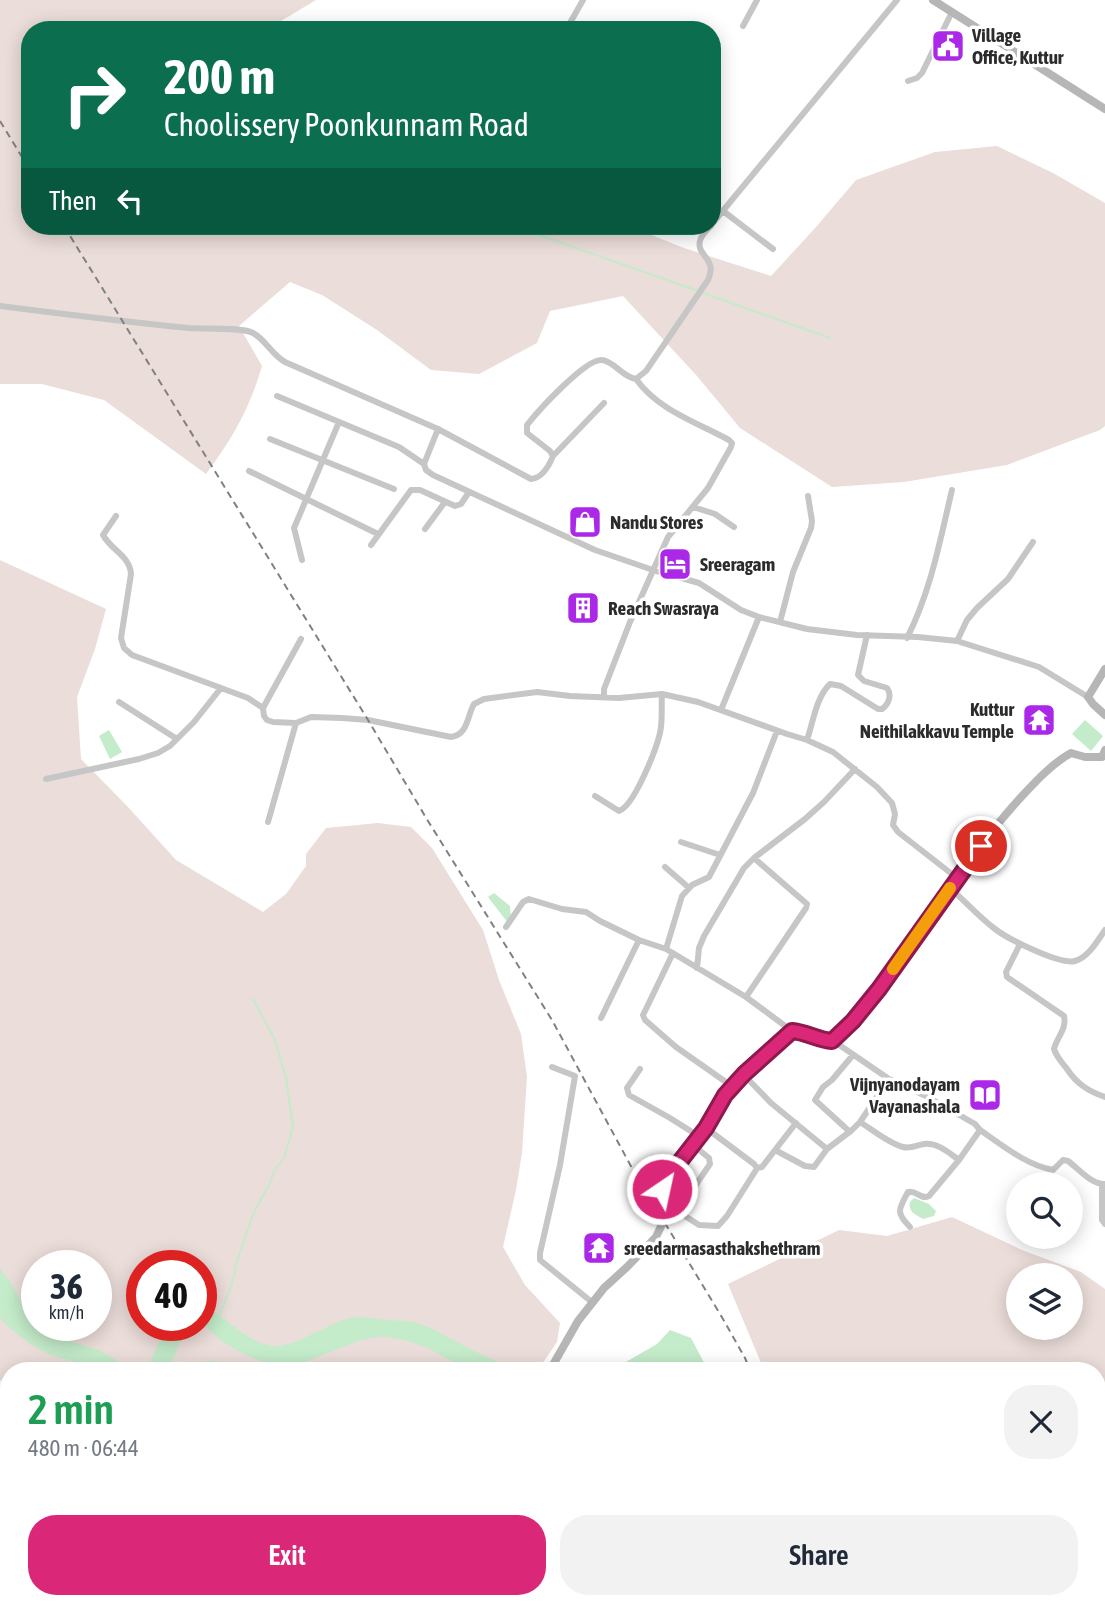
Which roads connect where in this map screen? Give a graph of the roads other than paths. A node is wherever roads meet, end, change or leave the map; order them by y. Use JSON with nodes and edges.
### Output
{"nodes":[{"id":1,"x":583,"y":0,"type":"edge"},
{"id":2,"x":757,"y":0,"type":"edge"},
{"id":3,"x":897,"y":0,"type":"edge"},
{"id":4,"x":933,"y":0,"type":"edge"},
{"id":5,"x":952,"y":12,"type":"junction"},
{"id":6,"x":571,"y":21,"type":"edge"},
{"id":7,"x":743,"y":26,"type":"dead end"},
{"id":8,"x":908,"y":81,"type":"dead end"},
{"id":9,"x":1105,"y":109,"type":"edge"},
{"id":10,"x":723,"y":211,"type":"junction"},
{"id":11,"x":721,"y":213,"type":"edge"},
{"id":12,"x":703,"y":235,"type":"edge"},
{"id":13,"x":773,"y":249,"type":"dead end"},
{"id":14,"x":0,"y":306,"type":"edge"},
{"id":15,"x":636,"y":379,"type":"junction"},
{"id":16,"x":277,"y":396,"type":"dead end"},
{"id":17,"x":604,"y":403,"type":"dead end"},
{"id":18,"x":339,"y":422,"type":"junction"},
{"id":19,"x":438,"y":429,"type":"junction"},
{"id":20,"x":270,"y":439,"type":"dead end"},
{"id":21,"x":553,"y":456,"type":"junction"},
{"id":22,"x":323,"y":460,"type":"junction"},
{"id":23,"x":424,"y":464,"type":"junction"},
{"id":24,"x":249,"y":471,"type":"dead end"},
{"id":25,"x":394,"y":489,"type":"dead end"},
{"id":26,"x":952,"y":490,"type":"dead end"},
{"id":27,"x":469,"y":492,"type":"junction"},
{"id":28,"x":808,"y":496,"type":"dead end"},
{"id":29,"x":306,"y":498,"type":"junction"},
{"id":30,"x":445,"y":502,"type":"junction"},
{"id":31,"x":693,"y":508,"type":"junction"},
{"id":32,"x":116,"y":516,"type":"dead end"},
{"id":33,"x":734,"y":527,"type":"dead end"},
{"id":34,"x":425,"y":530,"type":"dead end"},
{"id":35,"x":378,"y":534,"type":"junction"},
{"id":36,"x":1033,"y":542,"type":"dead end"},
{"id":37,"x":370,"y":545,"type":"dead end"},
{"id":38,"x":302,"y":559,"type":"dead end"},
{"id":39,"x":653,"y":570,"type":"junction"},
{"id":40,"x":759,"y":617,"type":"junction"},
{"id":41,"x":780,"y":622,"type":"junction"},
{"id":42,"x":867,"y":635,"type":"junction"},
{"id":43,"x":907,"y":638,"type":"junction"},
{"id":44,"x":301,"y":639,"type":"dead end"},
{"id":45,"x":957,"y":640,"type":"junction"},
{"id":46,"x":1105,"y":669,"type":"edge"},
{"id":47,"x":221,"y":688,"type":"junction"},
{"id":48,"x":662,"y":694,"type":"junction"},
{"id":49,"x":604,"y":696,"type":"junction"},
{"id":50,"x":1088,"y":697,"type":"junction"},
{"id":51,"x":119,"y":702,"type":"dead end"},
{"id":52,"x":263,"y":708,"type":"junction"},
{"id":53,"x":721,"y":710,"type":"junction"},
{"id":54,"x":1105,"y":715,"type":"edge"},
{"id":55,"x":296,"y":723,"type":"junction"},
{"id":56,"x":777,"y":731,"type":"junction"},
{"id":57,"x":177,"y":738,"type":"junction"},
{"id":58,"x":807,"y":740,"type":"junction"},
{"id":59,"x":1104,"y":758,"type":"edge"},
{"id":60,"x":855,"y":769,"type":"junction"},
{"id":61,"x":46,"y":779,"type":"dead end"},
{"id":62,"x":594,"y":796,"type":"dead end"},
{"id":63,"x":268,"y":822,"type":"dead end"},
{"id":64,"x":681,"y":842,"type":"dead end"},
{"id":65,"x":720,"y":855,"type":"junction"},
{"id":66,"x":754,"y":858,"type":"junction"},
{"id":67,"x":665,"y":867,"type":"dead end"},
{"id":68,"x":957,"y":878,"type":"junction"},
{"id":69,"x":688,"y":887,"type":"junction"},
{"id":70,"x":950,"y":888,"type":"junction"},
{"id":71,"x":506,"y":928,"type":"dead end"},
{"id":72,"x":1105,"y":930,"type":"edge"},
{"id":73,"x":639,"y":940,"type":"junction"},
{"id":74,"x":1020,"y":944,"type":"junction"},
{"id":75,"x":670,"y":951,"type":"junction"},
{"id":76,"x":697,"y":968,"type":"junction"},
{"id":77,"x":746,"y":997,"type":"junction"},
{"id":78,"x":601,"y":1018,"type":"dead end"},
{"id":79,"x":792,"y":1031,"type":"junction"},
{"id":80,"x":832,"y":1041,"type":"junction"},
{"id":81,"x":853,"y":1055,"type":"junction"},
{"id":82,"x":552,"y":1067,"type":"dead end"},
{"id":83,"x":640,"y":1069,"type":"dead end"},
{"id":84,"x":744,"y":1074,"type":"junction"},
{"id":85,"x":889,"y":1079,"type":"junction"},
{"id":86,"x":733,"y":1087,"type":"junction"},
{"id":87,"x":1105,"y":1097,"type":"edge"},
{"id":88,"x":859,"y":1122,"type":"junction"},
{"id":89,"x":796,"y":1123,"type":"junction"},
{"id":90,"x":706,"y":1128,"type":"junction"},
{"id":91,"x":980,"y":1130,"type":"junction"},
{"id":92,"x":850,"y":1132,"type":"junction"},
{"id":93,"x":700,"y":1137,"type":"junction"},
{"id":94,"x":693,"y":1145,"type":"junction"},
{"id":95,"x":827,"y":1149,"type":"junction"},
{"id":96,"x":775,"y":1150,"type":"junction"},
{"id":97,"x":959,"y":1160,"type":"junction"},
{"id":98,"x":757,"y":1168,"type":"junction"},
{"id":99,"x":1103,"y":1184,"type":"edge"},
{"id":100,"x":668,"y":1205,"type":"junction"},
{"id":101,"x":678,"y":1211,"type":"junction"},
{"id":102,"x":1105,"y":1224,"type":"edge"},
{"id":103,"x":910,"y":1227,"type":"dead end"},
{"id":104,"x":593,"y":1303,"type":"junction"},
{"id":105,"x":555,"y":1362,"type":"edge"}],
"edges":[{"from":1,"to":6,"type":"street"},
{"from":2,"to":7,"type":"street"},
{"from":3,"to":10,"type":"street"},
{"from":4,"to":5,"type":"street"},
{"from":5,"to":8,"type":"street"},
{"from":5,"to":9,"type":"street"},
{"from":10,"to":11,"type":"street"},
{"from":10,"to":13,"type":"street"},
{"from":12,"to":15,"type":"street"},
{"from":14,"to":19,"type":"street"},
{"from":15,"to":21,"type":"street"},
{"from":15,"to":31,"type":"street"},
{"from":16,"to":18,"type":"street"},
{"from":17,"to":21,"type":"street"},
{"from":18,"to":22,"type":"street"},
{"from":18,"to":23,"type":"street"},
{"from":19,"to":21,"type":"street"},
{"from":19,"to":23,"type":"street"},
{"from":20,"to":22,"type":"street"},
{"from":22,"to":25,"type":"street"},
{"from":22,"to":29,"type":"street"},
{"from":23,"to":27,"type":"street"},
{"from":24,"to":29,"type":"street"},
{"from":26,"to":43,"type":"street"},
{"from":27,"to":30,"type":"street"},
{"from":27,"to":39,"type":"street"},
{"from":28,"to":41,"type":"street"},
{"from":29,"to":35,"type":"street"},
{"from":29,"to":38,"type":"street"},
{"from":30,"to":34,"type":"street"},
{"from":30,"to":35,"type":"street"},
{"from":31,"to":33,"type":"street"},
{"from":31,"to":39,"type":"street"},
{"from":32,"to":47,"type":"street"},
{"from":35,"to":37,"type":"street"},
{"from":36,"to":45,"type":"street"},
{"from":39,"to":40,"type":"street"},
{"from":39,"to":49,"type":"street"},
{"from":40,"to":41,"type":"street"},
{"from":40,"to":53,"type":"street"},
{"from":41,"to":42,"type":"street"},
{"from":42,"to":43,"type":"street"},
{"from":42,"to":58,"type":"street"},
{"from":43,"to":45,"type":"street"},
{"from":44,"to":52,"type":"street"},
{"from":45,"to":50,"type":"street"},
{"from":46,"to":50,"type":"street"},
{"from":47,"to":52,"type":"street"},
{"from":47,"to":57,"type":"street"},
{"from":48,"to":49,"type":"street"},
{"from":48,"to":53,"type":"street"},
{"from":48,"to":62,"type":"street"},
{"from":49,"to":55,"type":"street"},
{"from":50,"to":54,"type":"street"},
{"from":51,"to":57,"type":"street"},
{"from":52,"to":55,"type":"street"},
{"from":53,"to":56,"type":"street"},
{"from":55,"to":63,"type":"street"},
{"from":56,"to":58,"type":"street"},
{"from":56,"to":65,"type":"street"},
{"from":57,"to":61,"type":"street"},
{"from":58,"to":60,"type":"street"},
{"from":59,"to":68,"type":"street"},
{"from":60,"to":66,"type":"street"},
{"from":60,"to":68,"type":"street"},
{"from":64,"to":65,"type":"street"},
{"from":65,"to":69,"type":"street"},
{"from":66,"to":76,"type":"street"},
{"from":66,"to":77,"type":"street"},
{"from":67,"to":69,"type":"street"},
{"from":68,"to":70,"type":"street"},
{"from":69,"to":75,"type":"street"},
{"from":70,"to":74,"type":"street"},
{"from":70,"to":80,"type":"street"},
{"from":71,"to":73,"type":"street"},
{"from":72,"to":74,"type":"street"},
{"from":73,"to":75,"type":"street"},
{"from":73,"to":78,"type":"street"},
{"from":74,"to":87,"type":"street"},
{"from":75,"to":76,"type":"street"},
{"from":75,"to":86,"type":"street"},
{"from":76,"to":77,"type":"street"},
{"from":77,"to":79,"type":"street"},
{"from":79,"to":80,"type":"street"},
{"from":79,"to":84,"type":"street"},
{"from":80,"to":81,"type":"street"},
{"from":81,"to":85,"type":"street"},
{"from":81,"to":92,"type":"street"},
{"from":82,"to":104,"type":"street"},
{"from":83,"to":93,"type":"street"},
{"from":84,"to":86,"type":"street"},
{"from":84,"to":89,"type":"street"},
{"from":85,"to":88,"type":"street"},
{"from":85,"to":91,"type":"street"},
{"from":86,"to":90,"type":"street"},
{"from":88,"to":92,"type":"street"},
{"from":88,"to":97,"type":"street"},
{"from":89,"to":95,"type":"street"},
{"from":89,"to":96,"type":"street"},
{"from":90,"to":93,"type":"street"},
{"from":90,"to":98,"type":"street"},
{"from":91,"to":97,"type":"street"},
{"from":91,"to":99,"type":"street"},
{"from":92,"to":95,"type":"street"},
{"from":93,"to":94,"type":"street"},
{"from":94,"to":100,"type":"street"},
{"from":94,"to":101,"type":"street"},
{"from":95,"to":96,"type":"street"},
{"from":96,"to":98,"type":"street"},
{"from":97,"to":103,"type":"street"},
{"from":98,"to":101,"type":"street"},
{"from":99,"to":102,"type":"street"},
{"from":100,"to":101,"type":"street"},
{"from":100,"to":104,"type":"street"},
{"from":104,"to":105,"type":"street"}]}
